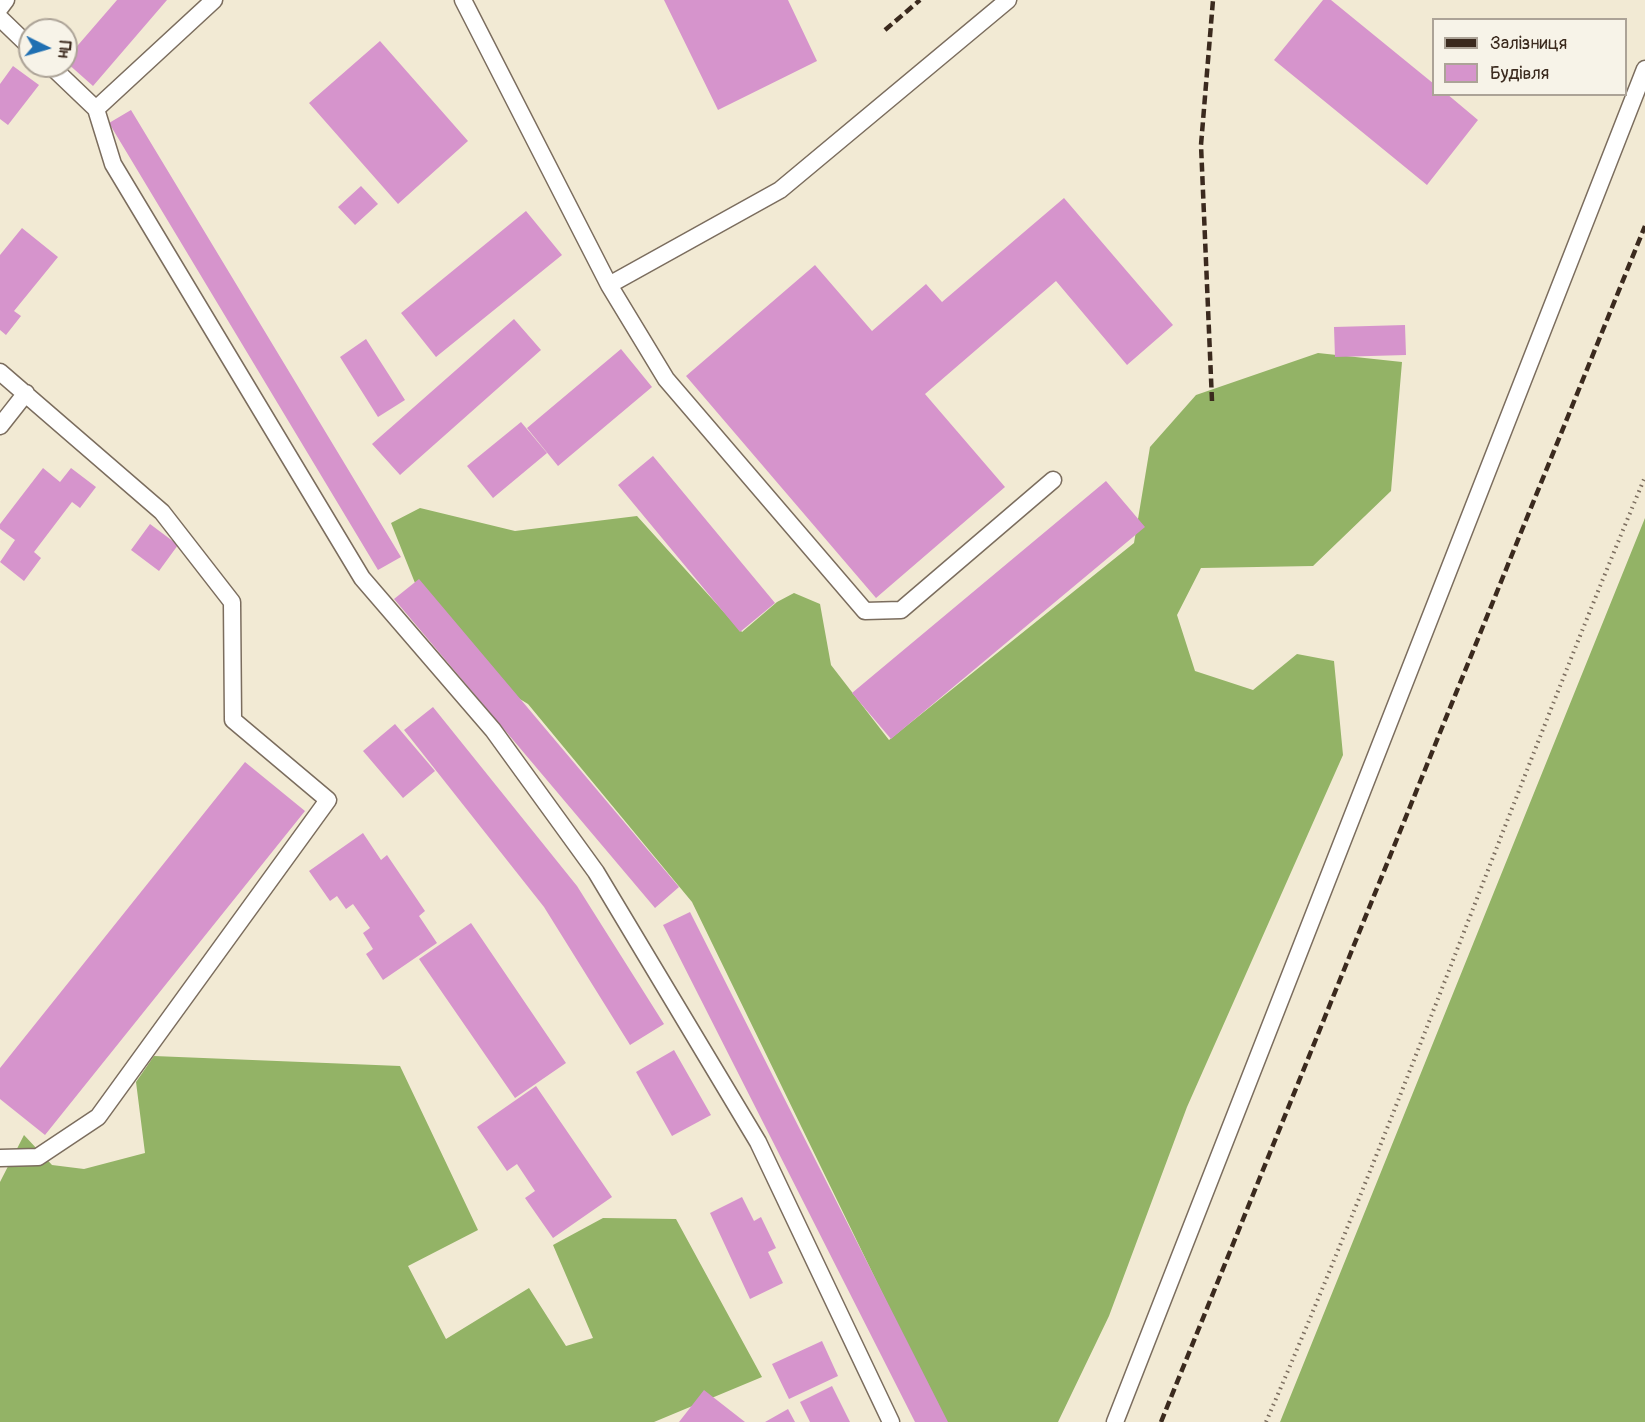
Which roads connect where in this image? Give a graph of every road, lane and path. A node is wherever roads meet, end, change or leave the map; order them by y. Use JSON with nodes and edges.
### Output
{"nodes":[{"id":1,"x":6,"y":0,"type":"edge"},
{"id":2,"x":214,"y":0,"type":"edge"},
{"id":3,"x":463,"y":0,"type":"edge"},
{"id":4,"x":1008,"y":0,"type":"edge"},
{"id":5,"x":0,"y":8,"type":"edge"},
{"id":6,"x":0,"y":18,"type":"edge"},
{"id":7,"x":18,"y":35,"type":"edge"},
{"id":8,"x":1645,"y":69,"type":"edge"},
{"id":9,"x":64,"y":78,"type":"edge"},
{"id":10,"x":96,"y":109,"type":"junction"},
{"id":11,"x":609,"y":285,"type":"junction"},
{"id":12,"x":0,"y":372,"type":"edge"},
{"id":13,"x":26,"y":393,"type":"junction"},
{"id":14,"x":0,"y":426,"type":"edge"},
{"id":15,"x":1645,"y":477,"type":"edge"},
{"id":16,"x":1053,"y":480,"type":"dead end"},
{"id":17,"x":0,"y":1158,"type":"edge"},
{"id":18,"x":891,"y":1422,"type":"edge"},
{"id":19,"x":1115,"y":1422,"type":"edge"},
{"id":20,"x":1266,"y":1422,"type":"edge"}],
"edges":[{"from":1,"to":5,"type":"lane"},
{"from":2,"to":10,"type":"lane"},
{"from":3,"to":11,"type":"lane"},
{"from":4,"to":11,"type":"lane"},
{"from":6,"to":7,"type":"lane"},
{"from":8,"to":19,"type":"lane"},
{"from":9,"to":10,"type":"lane"},
{"from":10,"to":18,"type":"lane"},
{"from":11,"to":16,"type":"lane"},
{"from":12,"to":13,"type":"lane"},
{"from":13,"to":14,"type":"lane"},
{"from":13,"to":17,"type":"lane"},
{"from":15,"to":20,"type":"path"}]}
